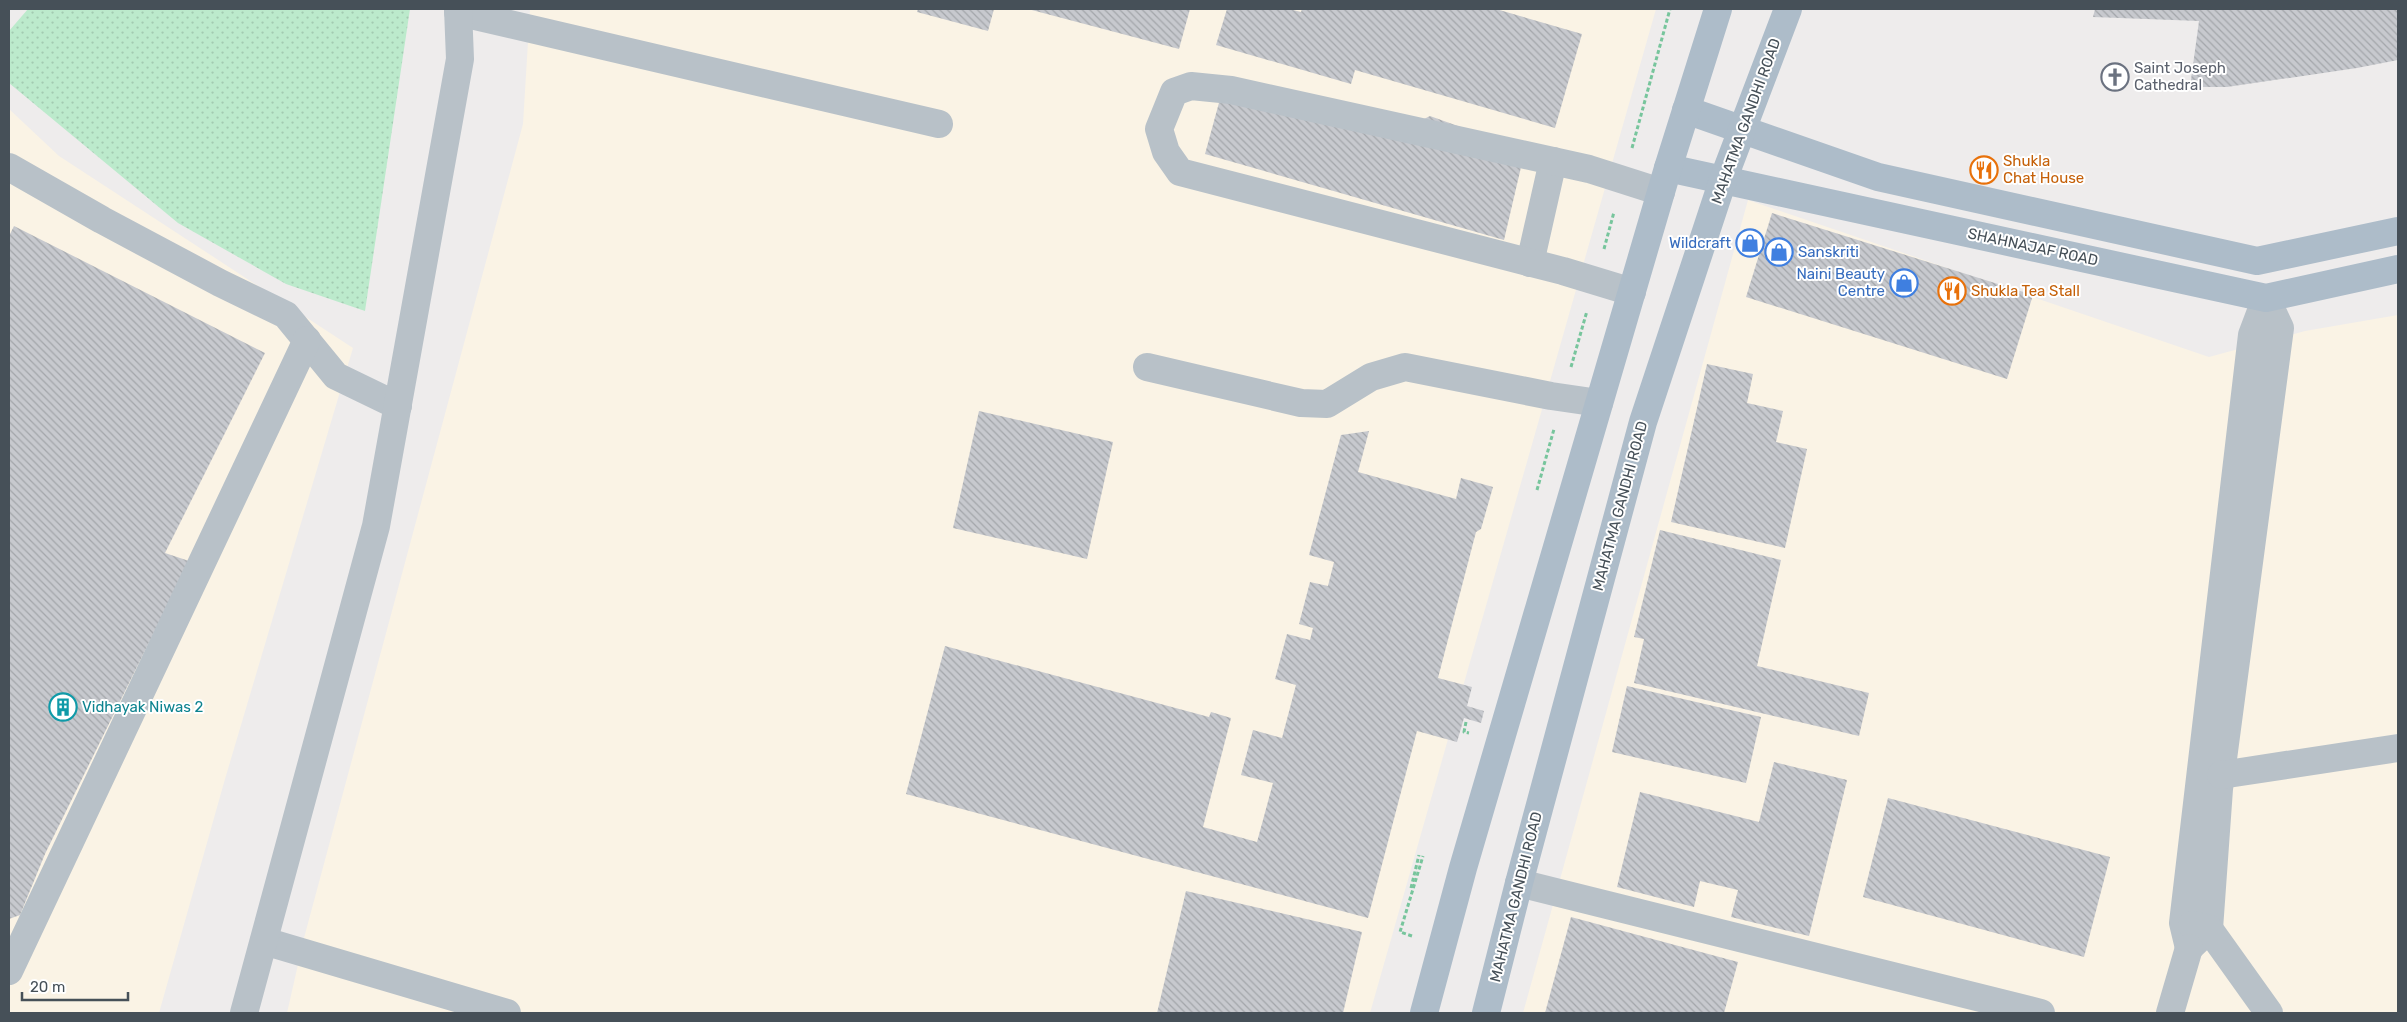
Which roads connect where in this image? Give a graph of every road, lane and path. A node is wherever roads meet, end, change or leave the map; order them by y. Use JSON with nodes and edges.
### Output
{"nodes":[{"id":1,"x":1718,"y":9,"type":"edge"},
{"id":2,"x":1788,"y":9,"type":"edge"},
{"id":3,"x":458,"y":10,"type":"edge"},
{"id":4,"x":1686,"y":110,"type":"junction"},
{"id":5,"x":939,"y":124,"type":"dead end"},
{"id":6,"x":1743,"y":129,"type":"junction"},
{"id":7,"x":1553,"y":162,"type":"junction"},
{"id":8,"x":9,"y":167,"type":"edge"},
{"id":9,"x":1664,"y":180,"type":"junction"},
{"id":10,"x":1723,"y":180,"type":"junction"},
{"id":11,"x":2398,"y":231,"type":"edge"},
{"id":12,"x":2257,"y":261,"type":"junction"},
{"id":13,"x":1530,"y":263,"type":"junction"},
{"id":14,"x":2398,"y":270,"type":"edge"},
{"id":15,"x":1632,"y":292,"type":"junction"},
{"id":16,"x":2266,"y":298,"type":"junction"},
{"id":17,"x":306,"y":340,"type":"junction"},
{"id":18,"x":1147,"y":367,"type":"dead end"},
{"id":19,"x":1599,"y":403,"type":"junction"},
{"id":20,"x":398,"y":406,"type":"junction"},
{"id":21,"x":1466,"y":722,"type":"dead end"},
{"id":22,"x":1470,"y":734,"type":"dead end"},
{"id":23,"x":2398,"y":748,"type":"edge"},
{"id":24,"x":2213,"y":784,"type":"junction"},
{"id":25,"x":1421,"y":855,"type":"dead end"},
{"id":26,"x":1519,"y":882,"type":"junction"},
{"id":27,"x":2209,"y":929,"type":"junction"},
{"id":28,"x":1414,"y":936,"type":"dead end"},
{"id":29,"x":2186,"y":936,"type":"junction"},
{"id":30,"x":264,"y":941,"type":"junction"},
{"id":31,"x":9,"y":971,"type":"edge"},
{"id":32,"x":244,"y":1013,"type":"edge"},
{"id":33,"x":507,"y":1013,"type":"edge"},
{"id":34,"x":1424,"y":1013,"type":"edge"},
{"id":35,"x":1486,"y":1013,"type":"edge"},
{"id":36,"x":2041,"y":1013,"type":"edge"},
{"id":37,"x":2170,"y":1013,"type":"edge"},
{"id":38,"x":2269,"y":1013,"type":"edge"}],
"edges":[{"from":1,"to":4,"type":"main road"},
{"from":2,"to":6,"type":"main road","name":"MAHATMA GANDHI ROAD"},
{"from":3,"to":5,"type":"street"},
{"from":3,"to":20,"type":"street"},
{"from":4,"to":6,"type":"main road"},
{"from":4,"to":9,"type":"main road"},
{"from":6,"to":10,"type":"main road","name":"MAHATMA GANDHI ROAD"},
{"from":6,"to":12,"type":"main road"},
{"from":7,"to":9,"type":"street"},
{"from":7,"to":13,"type":"street"},
{"from":7,"to":13,"type":"street"},
{"from":8,"to":17,"type":"street"},
{"from":9,"to":10,"type":"main road","name":"SHAHNAJAF ROAD"},
{"from":9,"to":15,"type":"main road"},
{"from":10,"to":16,"type":"main road","name":"SHAHNAJAF ROAD"},
{"from":10,"to":26,"type":"main road","name":"MAHATMA GANDHI ROAD"},
{"from":11,"to":12,"type":"main road"},
{"from":12,"to":16,"type":"street"},
{"from":13,"to":15,"type":"street"},
{"from":14,"to":16,"type":"main road","name":"SHAHNAJAF ROAD"},
{"from":15,"to":19,"type":"main road"},
{"from":16,"to":24,"type":"street"},
{"from":17,"to":20,"type":"street"},
{"from":17,"to":31,"type":"street"},
{"from":18,"to":19,"type":"street"},
{"from":19,"to":34,"type":"main road"},
{"from":20,"to":30,"type":"street"},
{"from":21,"to":22,"type":"path"},
{"from":23,"to":24,"type":"street"},
{"from":24,"to":27,"type":"street"},
{"from":24,"to":29,"type":"street"},
{"from":25,"to":28,"type":"path"},
{"from":26,"to":35,"type":"main road","name":"MAHATMA GANDHI ROAD"},
{"from":26,"to":36,"type":"street"},
{"from":27,"to":29,"type":"street"},
{"from":27,"to":38,"type":"street"},
{"from":29,"to":37,"type":"street"},
{"from":30,"to":32,"type":"street"},
{"from":30,"to":33,"type":"street"}]}
